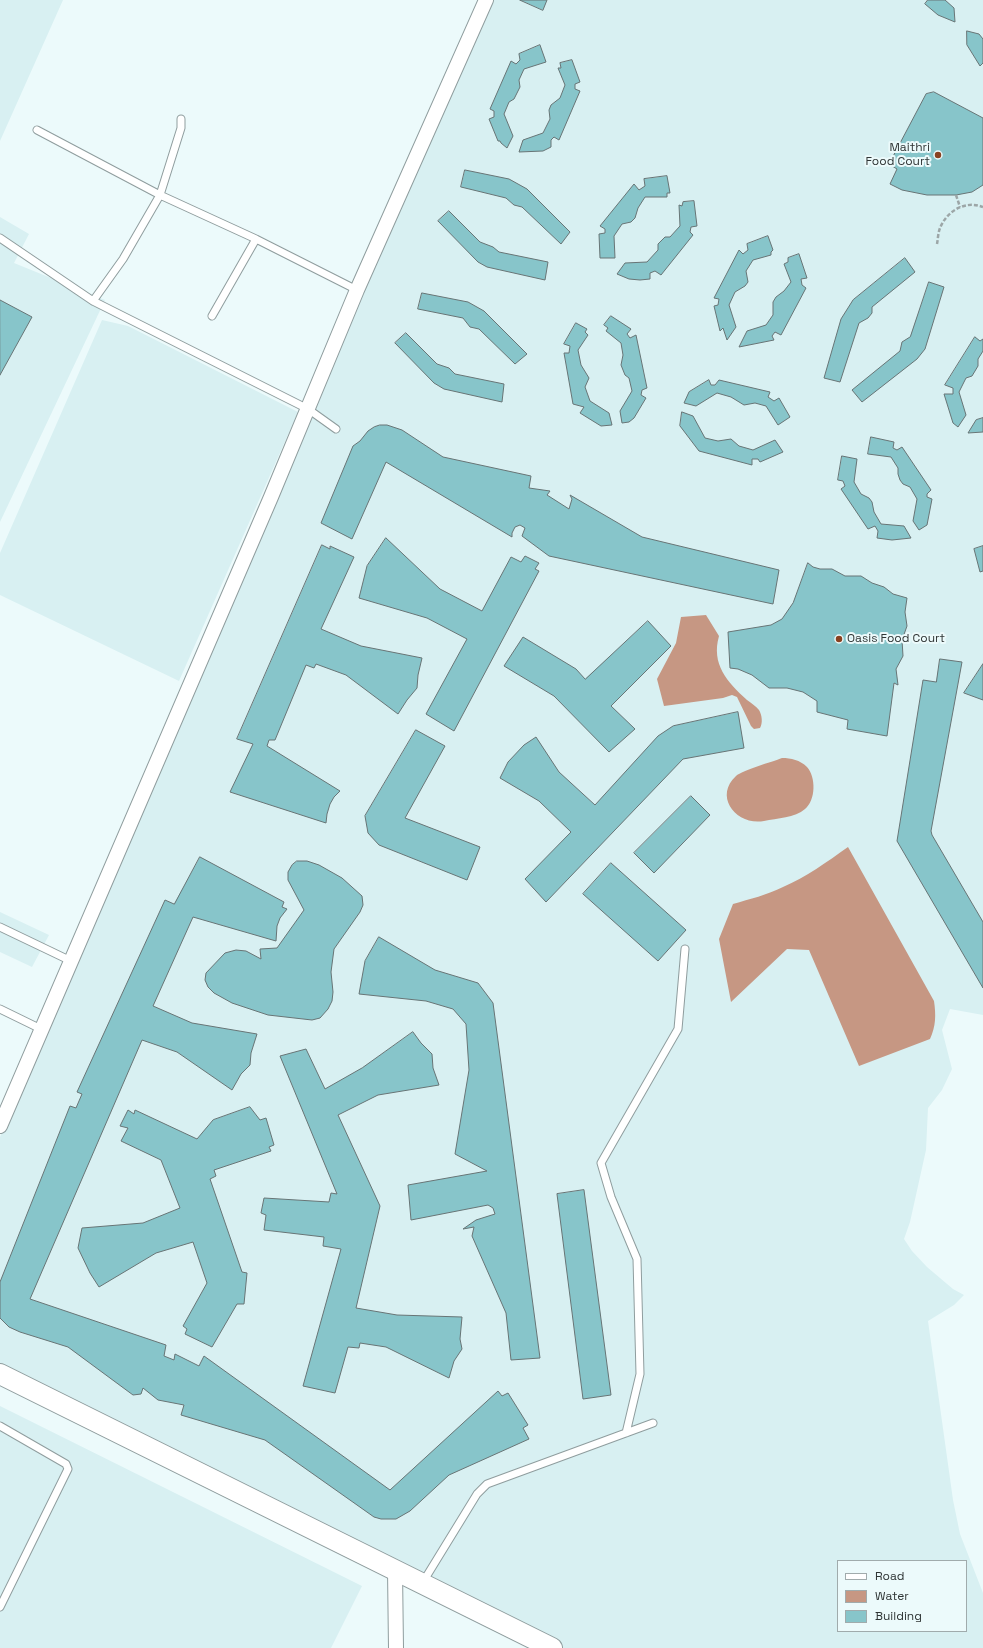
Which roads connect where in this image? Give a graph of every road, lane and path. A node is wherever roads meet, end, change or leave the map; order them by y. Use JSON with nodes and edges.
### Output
{"nodes":[{"id":1,"x":486,"y":0,"type":"edge"},
{"id":2,"x":181,"y":119,"type":"dead end"},
{"id":3,"x":37,"y":130,"type":"dead end"},
{"id":4,"x":160,"y":195,"type":"junction"},
{"id":5,"x":956,"y":195,"type":"dead end"},
{"id":6,"x":960,"y":207,"type":"junction"},
{"id":7,"x":983,"y":207,"type":"edge"},
{"id":8,"x":0,"y":238,"type":"edge"},
{"id":9,"x":256,"y":239,"type":"junction"},
{"id":10,"x":937,"y":244,"type":"dead end"},
{"id":11,"x":357,"y":290,"type":"junction"},
{"id":12,"x":93,"y":301,"type":"junction"},
{"id":13,"x":212,"y":316,"type":"dead end"},
{"id":14,"x":308,"y":409,"type":"junction"},
{"id":15,"x":336,"y":429,"type":"dead end"},
{"id":16,"x":0,"y":927,"type":"edge"},
{"id":17,"x":685,"y":949,"type":"dead end"},
{"id":18,"x":71,"y":961,"type":"junction"},
{"id":19,"x":0,"y":1009,"type":"edge"},
{"id":20,"x":41,"y":1029,"type":"junction"},
{"id":21,"x":0,"y":1126,"type":"edge"},
{"id":22,"x":0,"y":1374,"type":"edge"},
{"id":23,"x":653,"y":1423,"type":"dead end"},
{"id":24,"x":0,"y":1426,"type":"edge"},
{"id":25,"x":626,"y":1433,"type":"junction"},
{"id":26,"x":395,"y":1570,"type":"junction"},
{"id":27,"x":422,"y":1584,"type":"junction"},
{"id":28,"x":0,"y":1607,"type":"edge"},
{"id":29,"x":396,"y":1648,"type":"edge"},
{"id":30,"x":552,"y":1648,"type":"edge"}],
"edges":[{"from":1,"to":11,"type":"street"},
{"from":2,"to":4,"type":"lane"},
{"from":3,"to":4,"type":"lane"},
{"from":4,"to":9,"type":"lane"},
{"from":4,"to":12,"type":"lane"},
{"from":5,"to":6,"type":"path"},
{"from":6,"to":7,"type":"path"},
{"from":6,"to":10,"type":"path"},
{"from":8,"to":12,"type":"lane"},
{"from":9,"to":11,"type":"lane"},
{"from":9,"to":13,"type":"lane"},
{"from":11,"to":14,"type":"street"},
{"from":12,"to":14,"type":"lane"},
{"from":14,"to":15,"type":"lane"},
{"from":14,"to":18,"type":"street"},
{"from":16,"to":18,"type":"lane"},
{"from":17,"to":25,"type":"lane"},
{"from":18,"to":20,"type":"street"},
{"from":19,"to":20,"type":"lane"},
{"from":20,"to":21,"type":"street"},
{"from":22,"to":26,"type":"street"},
{"from":23,"to":25,"type":"lane"},
{"from":24,"to":28,"type":"lane"},
{"from":25,"to":27,"type":"lane"},
{"from":26,"to":27,"type":"street"},
{"from":26,"to":29,"type":"street"},
{"from":27,"to":30,"type":"street"}]}
